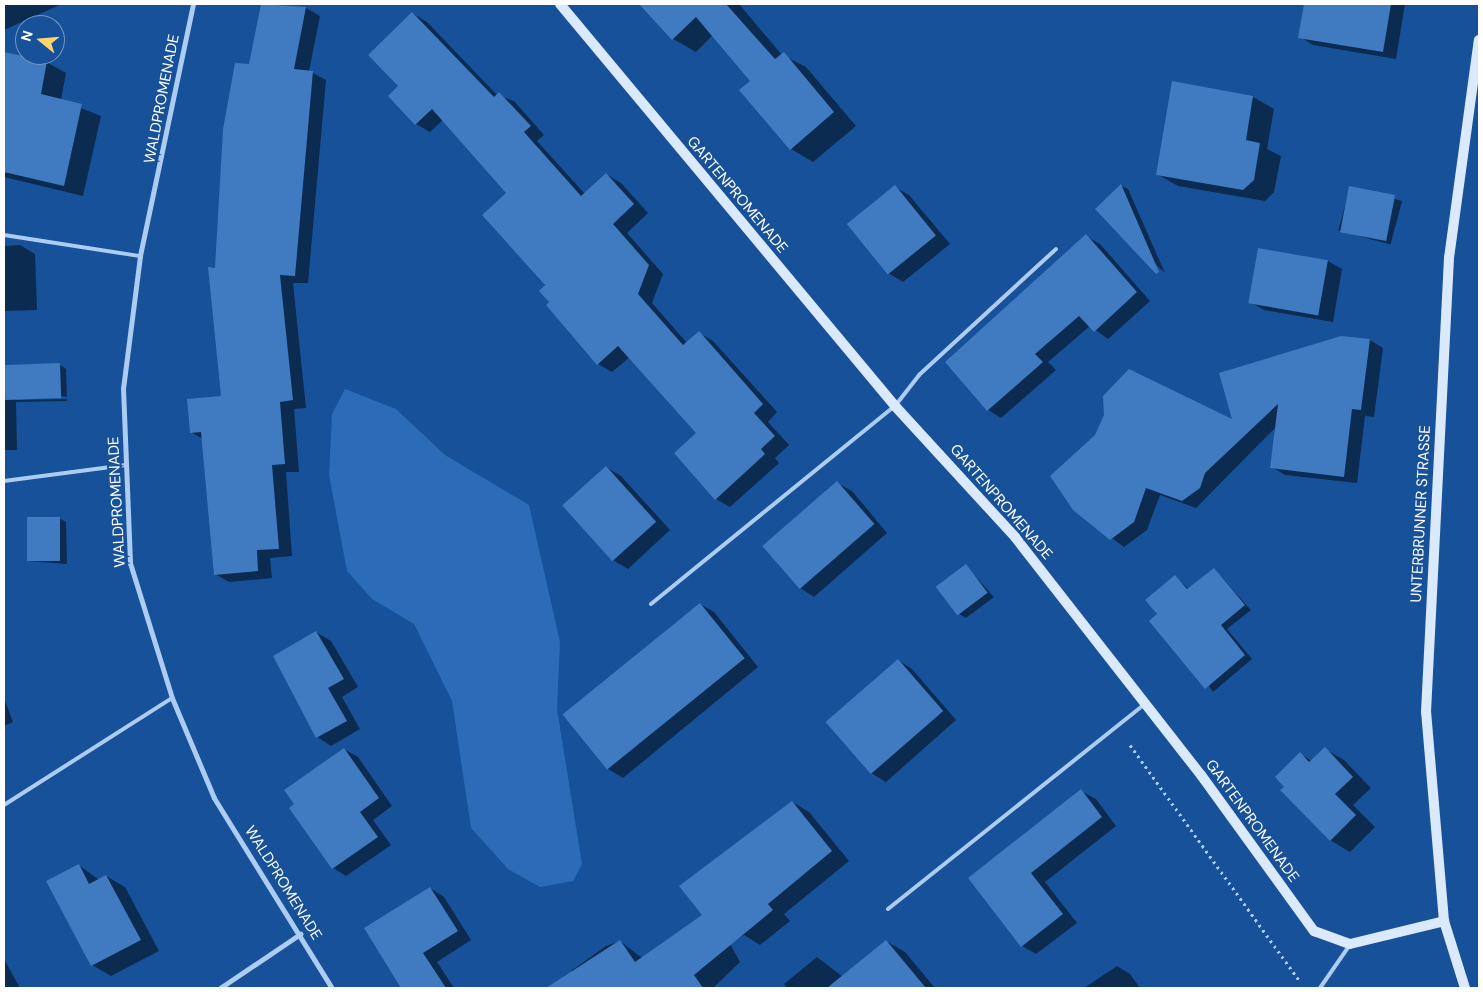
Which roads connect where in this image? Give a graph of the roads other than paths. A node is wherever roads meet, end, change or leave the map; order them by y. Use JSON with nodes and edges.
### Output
{"nodes":[{"id":1,"x":193,"y":4,"type":"edge"},
{"id":2,"x":560,"y":4,"type":"edge"},
{"id":3,"x":1479,"y":40,"type":"edge"},
{"id":4,"x":4,"y":235,"type":"edge"},
{"id":5,"x":1056,"y":250,"type":"dead end"},
{"id":6,"x":140,"y":256,"type":"junction"},
{"id":7,"x":895,"y":406,"type":"junction"},
{"id":8,"x":126,"y":464,"type":"junction"},
{"id":9,"x":4,"y":481,"type":"edge"},
{"id":10,"x":651,"y":604,"type":"dead end"},
{"id":11,"x":172,"y":698,"type":"junction"},
{"id":12,"x":1146,"y":704,"type":"junction"},
{"id":13,"x":4,"y":805,"type":"edge"},
{"id":14,"x":888,"y":909,"type":"dead end"},
{"id":15,"x":1444,"y":921,"type":"junction"},
{"id":16,"x":300,"y":934,"type":"junction"},
{"id":17,"x":1350,"y":944,"type":"junction"},
{"id":18,"x":220,"y":988,"type":"edge"},
{"id":19,"x":332,"y":988,"type":"edge"},
{"id":20,"x":1320,"y":988,"type":"edge"},
{"id":21,"x":1465,"y":988,"type":"edge"}],
"edges":[{"from":1,"to":6,"type":"street","name":"WALDPROMENADE"},
{"from":2,"to":7,"type":"street","name":"GARTENPROMENADE"},
{"from":3,"to":15,"type":"street","name":"UNTERBRUNNER STRASSE"},
{"from":4,"to":6,"type":"lane"},
{"from":5,"to":7,"type":"lane"},
{"from":6,"to":8,"type":"street","name":"WALDPROMENADE"},
{"from":7,"to":10,"type":"lane"},
{"from":7,"to":12,"type":"street","name":"GARTENPROMENADE"},
{"from":8,"to":9,"type":"lane"},
{"from":8,"to":11,"type":"street","name":"WALDPROMENADE"},
{"from":11,"to":13,"type":"lane"},
{"from":11,"to":16,"type":"street","name":"WALDPROMENADE"},
{"from":12,"to":14,"type":"lane"},
{"from":12,"to":17,"type":"street","name":"GARTENPROMENADE"},
{"from":15,"to":17,"type":"street"},
{"from":15,"to":21,"type":"street","name":"UNTERBRUNNER STRASSE"},
{"from":16,"to":18,"type":"street"},
{"from":16,"to":19,"type":"street","name":"WALDPROMENADE"},
{"from":17,"to":20,"type":"lane"}]}
